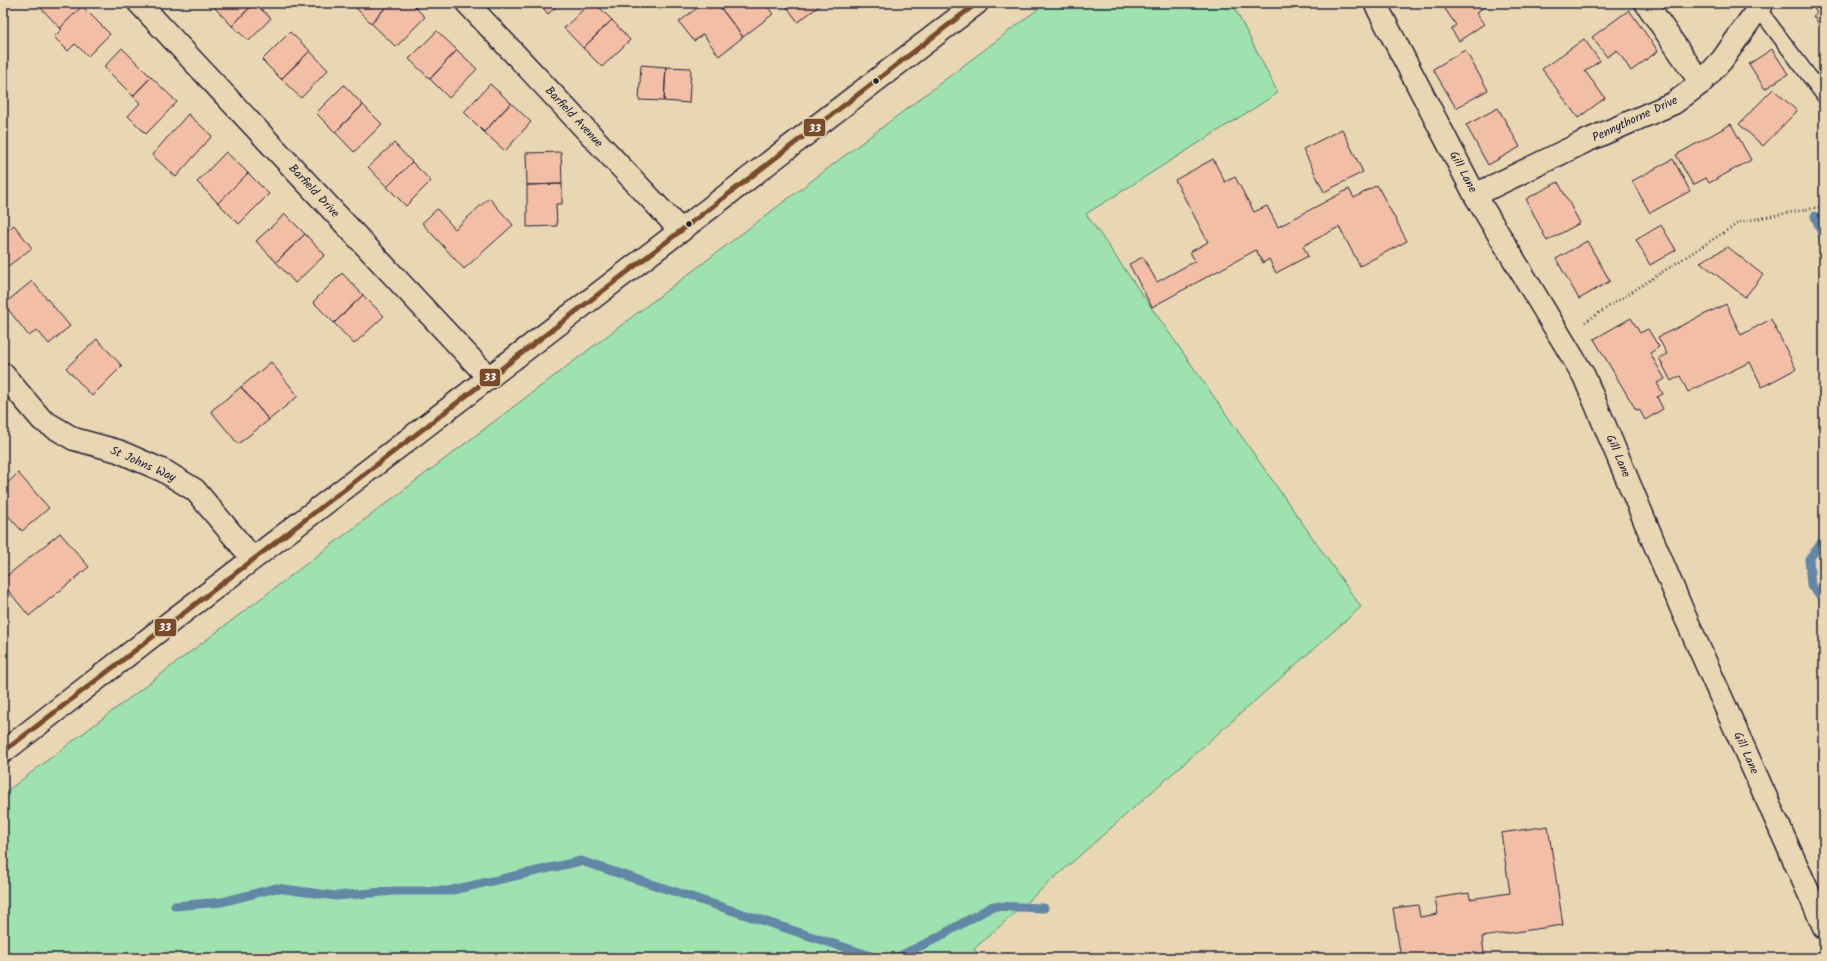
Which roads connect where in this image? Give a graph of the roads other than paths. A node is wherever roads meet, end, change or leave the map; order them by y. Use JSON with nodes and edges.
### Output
{"nodes":[{"id":1,"x":139,"y":3,"type":"edge"},
{"id":2,"x":467,"y":3,"type":"edge"},
{"id":3,"x":977,"y":3,"type":"edge"},
{"id":4,"x":1375,"y":3,"type":"edge"},
{"id":5,"x":1646,"y":3,"type":"edge"},
{"id":6,"x":1760,"y":6,"type":"edge"},
{"id":7,"x":1701,"y":83,"type":"junction"},
{"id":8,"x":1824,"y":96,"type":"edge"},
{"id":9,"x":1475,"y":195,"type":"junction"},
{"id":10,"x":681,"y":232,"type":"junction"},
{"id":11,"x":3,"y":374,"type":"edge"},
{"id":12,"x":489,"y":378,"type":"junction"},
{"id":13,"x":252,"y":558,"type":"junction"},
{"id":14,"x":3,"y":752,"type":"edge"},
{"id":15,"x":1824,"y":927,"type":"edge"}],
"edges":[{"from":1,"to":12,"type":"street","name":"Barfield Drive"},
{"from":2,"to":10,"type":"street","name":"Barfield Avenue"},
{"from":3,"to":10,"type":"street"},
{"from":4,"to":9,"type":"street","name":"Gill Lane"},
{"from":5,"to":7,"type":"street"},
{"from":6,"to":7,"type":"street","name":"Pennythorne Drive"},
{"from":6,"to":8,"type":"lane"},
{"from":7,"to":9,"type":"street","name":"Pennythorne Drive"},
{"from":9,"to":15,"type":"street","name":"Gill Lane"},
{"from":10,"to":12,"type":"street"},
{"from":11,"to":13,"type":"street","name":"St Johns Way"},
{"from":12,"to":13,"type":"street"},
{"from":13,"to":14,"type":"street"}]}
